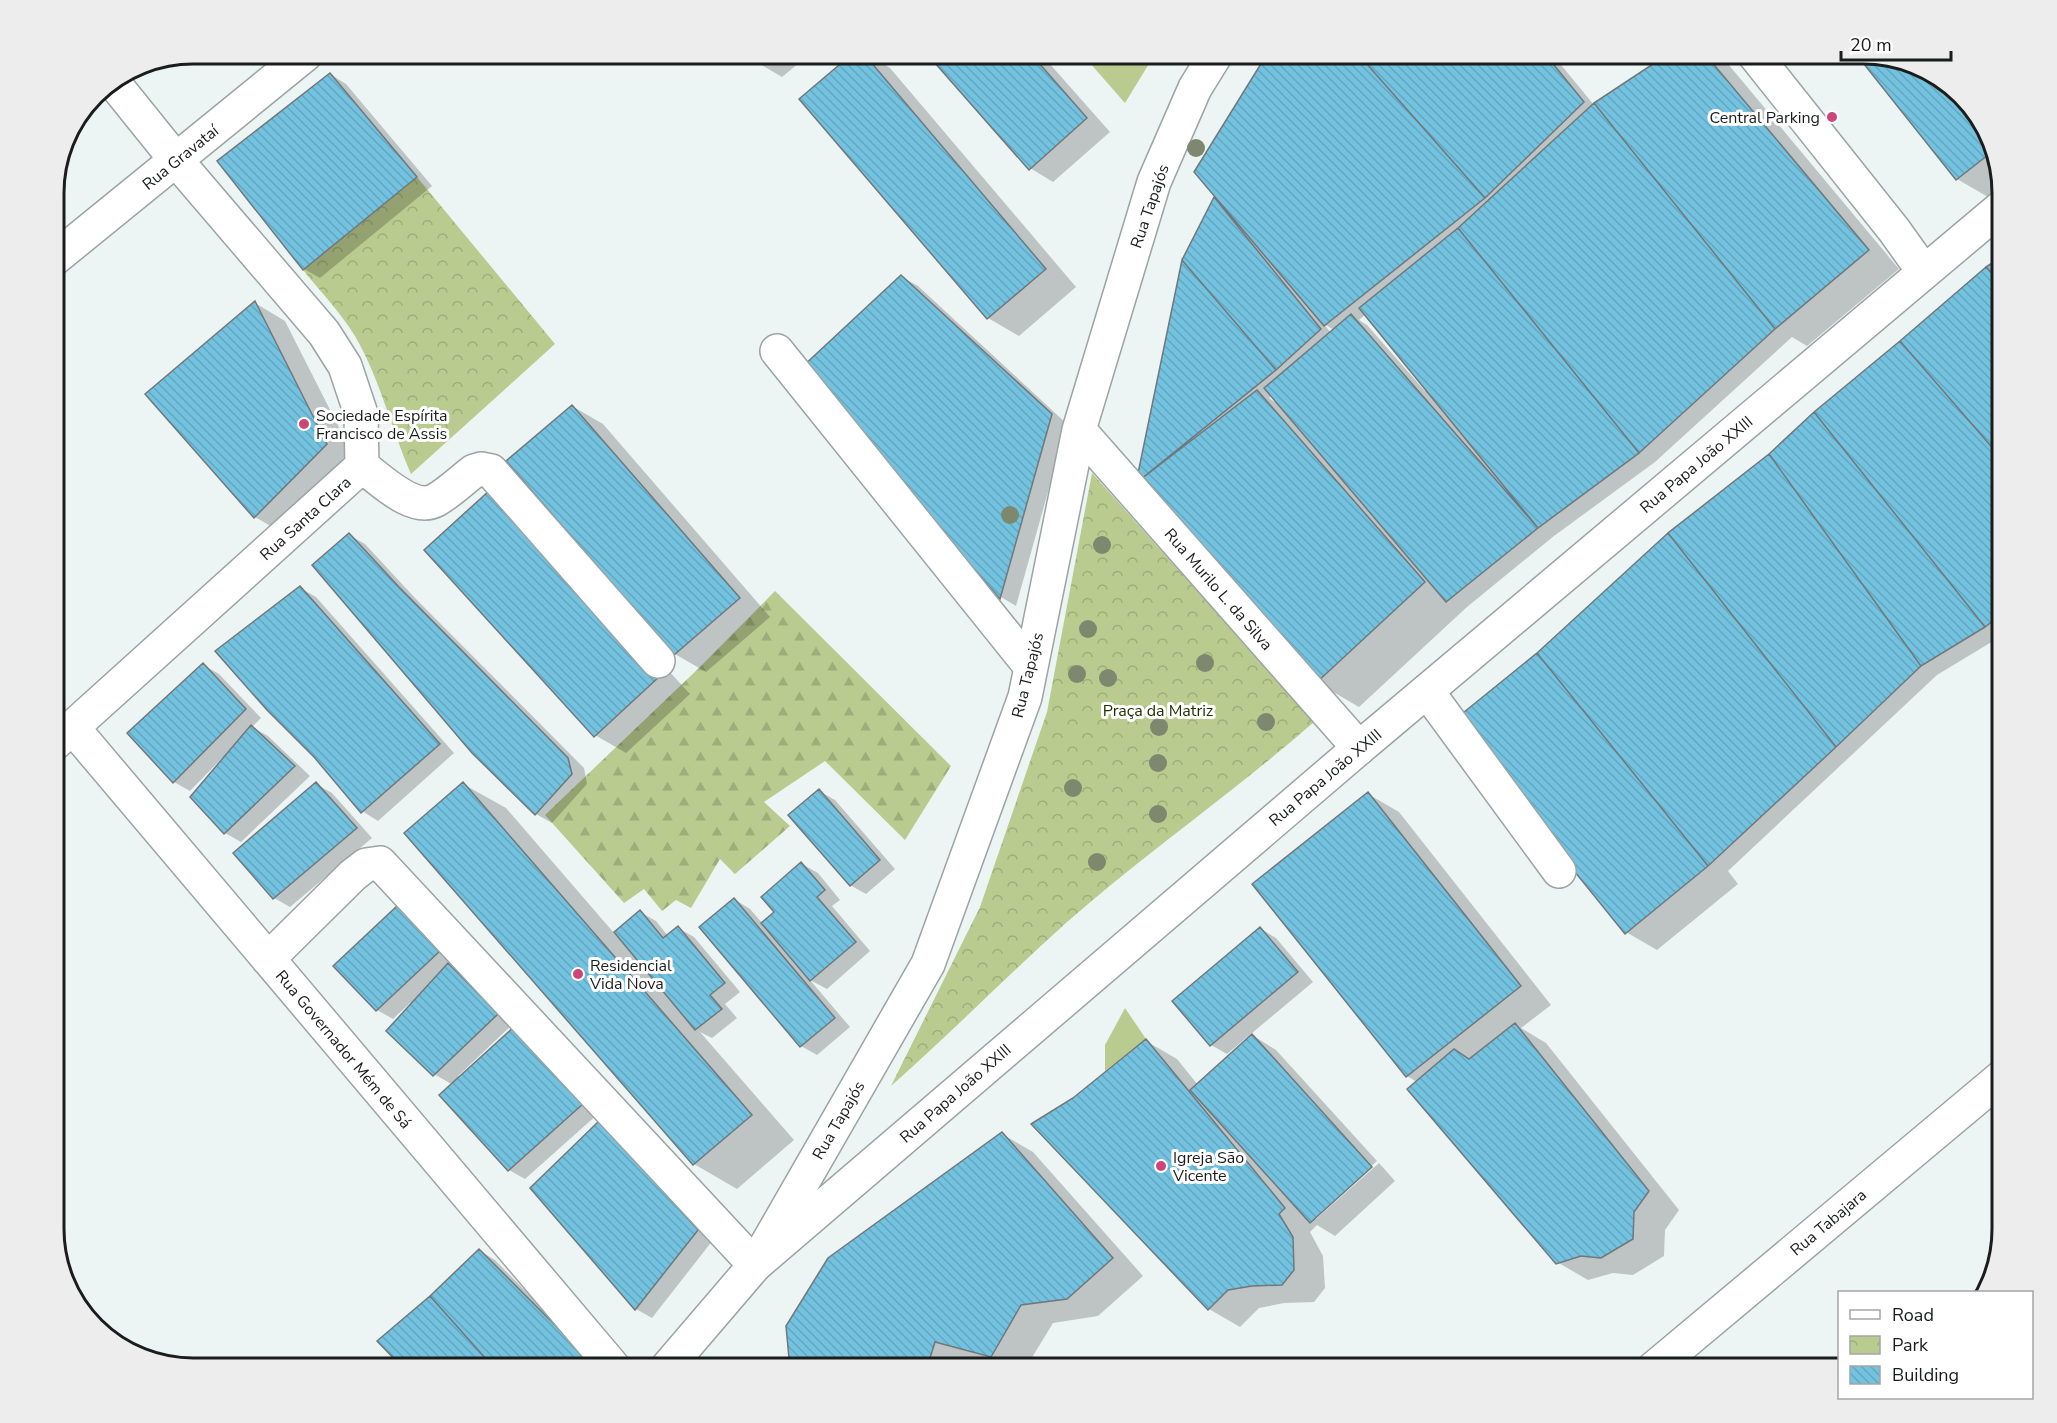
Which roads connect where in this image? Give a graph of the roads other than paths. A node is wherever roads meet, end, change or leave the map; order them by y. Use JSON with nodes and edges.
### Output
{"nodes":[{"id":1,"x":294,"y":64,"type":"edge"},
{"id":2,"x":1210,"y":64,"type":"edge"},
{"id":3,"x":1762,"y":64,"type":"edge"},
{"id":4,"x":119,"y":88,"type":"edge"},
{"id":5,"x":176,"y":160,"type":"junction"},
{"id":6,"x":1992,"y":215,"type":"edge"},
{"id":7,"x":65,"y":250,"type":"edge"},
{"id":8,"x":1924,"y":272,"type":"junction"},
{"id":9,"x":777,"y":351,"type":"dead end"},
{"id":10,"x":1078,"y":430,"type":"junction"},
{"id":11,"x":362,"y":466,"type":"junction"},
{"id":12,"x":658,"y":662,"type":"dead end"},
{"id":13,"x":1031,"y":667,"type":"junction"},
{"id":14,"x":1427,"y":691,"type":"junction"},
{"id":15,"x":65,"y":735,"type":"edge"},
{"id":16,"x":65,"y":737,"type":"edge"},
{"id":17,"x":1359,"y":748,"type":"junction"},
{"id":18,"x":1559,"y":871,"type":"dead end"},
{"id":19,"x":268,"y":959,"type":"junction"},
{"id":20,"x":1992,"y":1085,"type":"edge"},
{"id":21,"x":755,"y":1265,"type":"junction"},
{"id":22,"x":606,"y":1358,"type":"edge"},
{"id":23,"x":675,"y":1358,"type":"edge"},
{"id":24,"x":1666,"y":1358,"type":"edge"}],
"edges":[{"from":1,"to":5,"type":"street","name":"Rua Gravataí"},
{"from":2,"to":10,"type":"street","name":"Rua Tapajós"},
{"from":3,"to":8,"type":"street"},
{"from":4,"to":5,"type":"street","name":"Rua Santa Clara"},
{"from":5,"to":7,"type":"street","name":"Rua Gravataí"},
{"from":5,"to":11,"type":"street","name":"Rua Santa Clara"},
{"from":6,"to":8,"type":"street","name":"Rua Papa João XXIII"},
{"from":8,"to":14,"type":"street","name":"Rua Papa João XXIII"},
{"from":9,"to":13,"type":"street"},
{"from":10,"to":13,"type":"street","name":"Rua Tapajós"},
{"from":10,"to":17,"type":"street","name":"Rua Murilo L. da Silva"},
{"from":11,"to":12,"type":"street"},
{"from":11,"to":15,"type":"street","name":"Rua Santa Clara"},
{"from":13,"to":21,"type":"street","name":"Rua Tapajós"},
{"from":14,"to":17,"type":"street","name":"Rua Papa João XXIII"},
{"from":14,"to":18,"type":"street"},
{"from":16,"to":19,"type":"street","name":"Rua Governador Mém de Sá"},
{"from":17,"to":21,"type":"street","name":"Rua Papa João XXIII"},
{"from":19,"to":21,"type":"street"},
{"from":19,"to":22,"type":"street","name":"Rua Governador Mém de Sá"},
{"from":20,"to":24,"type":"street","name":"Rua Tabajara"},
{"from":21,"to":23,"type":"street","name":"Rua Papa João XXIII"}]}
